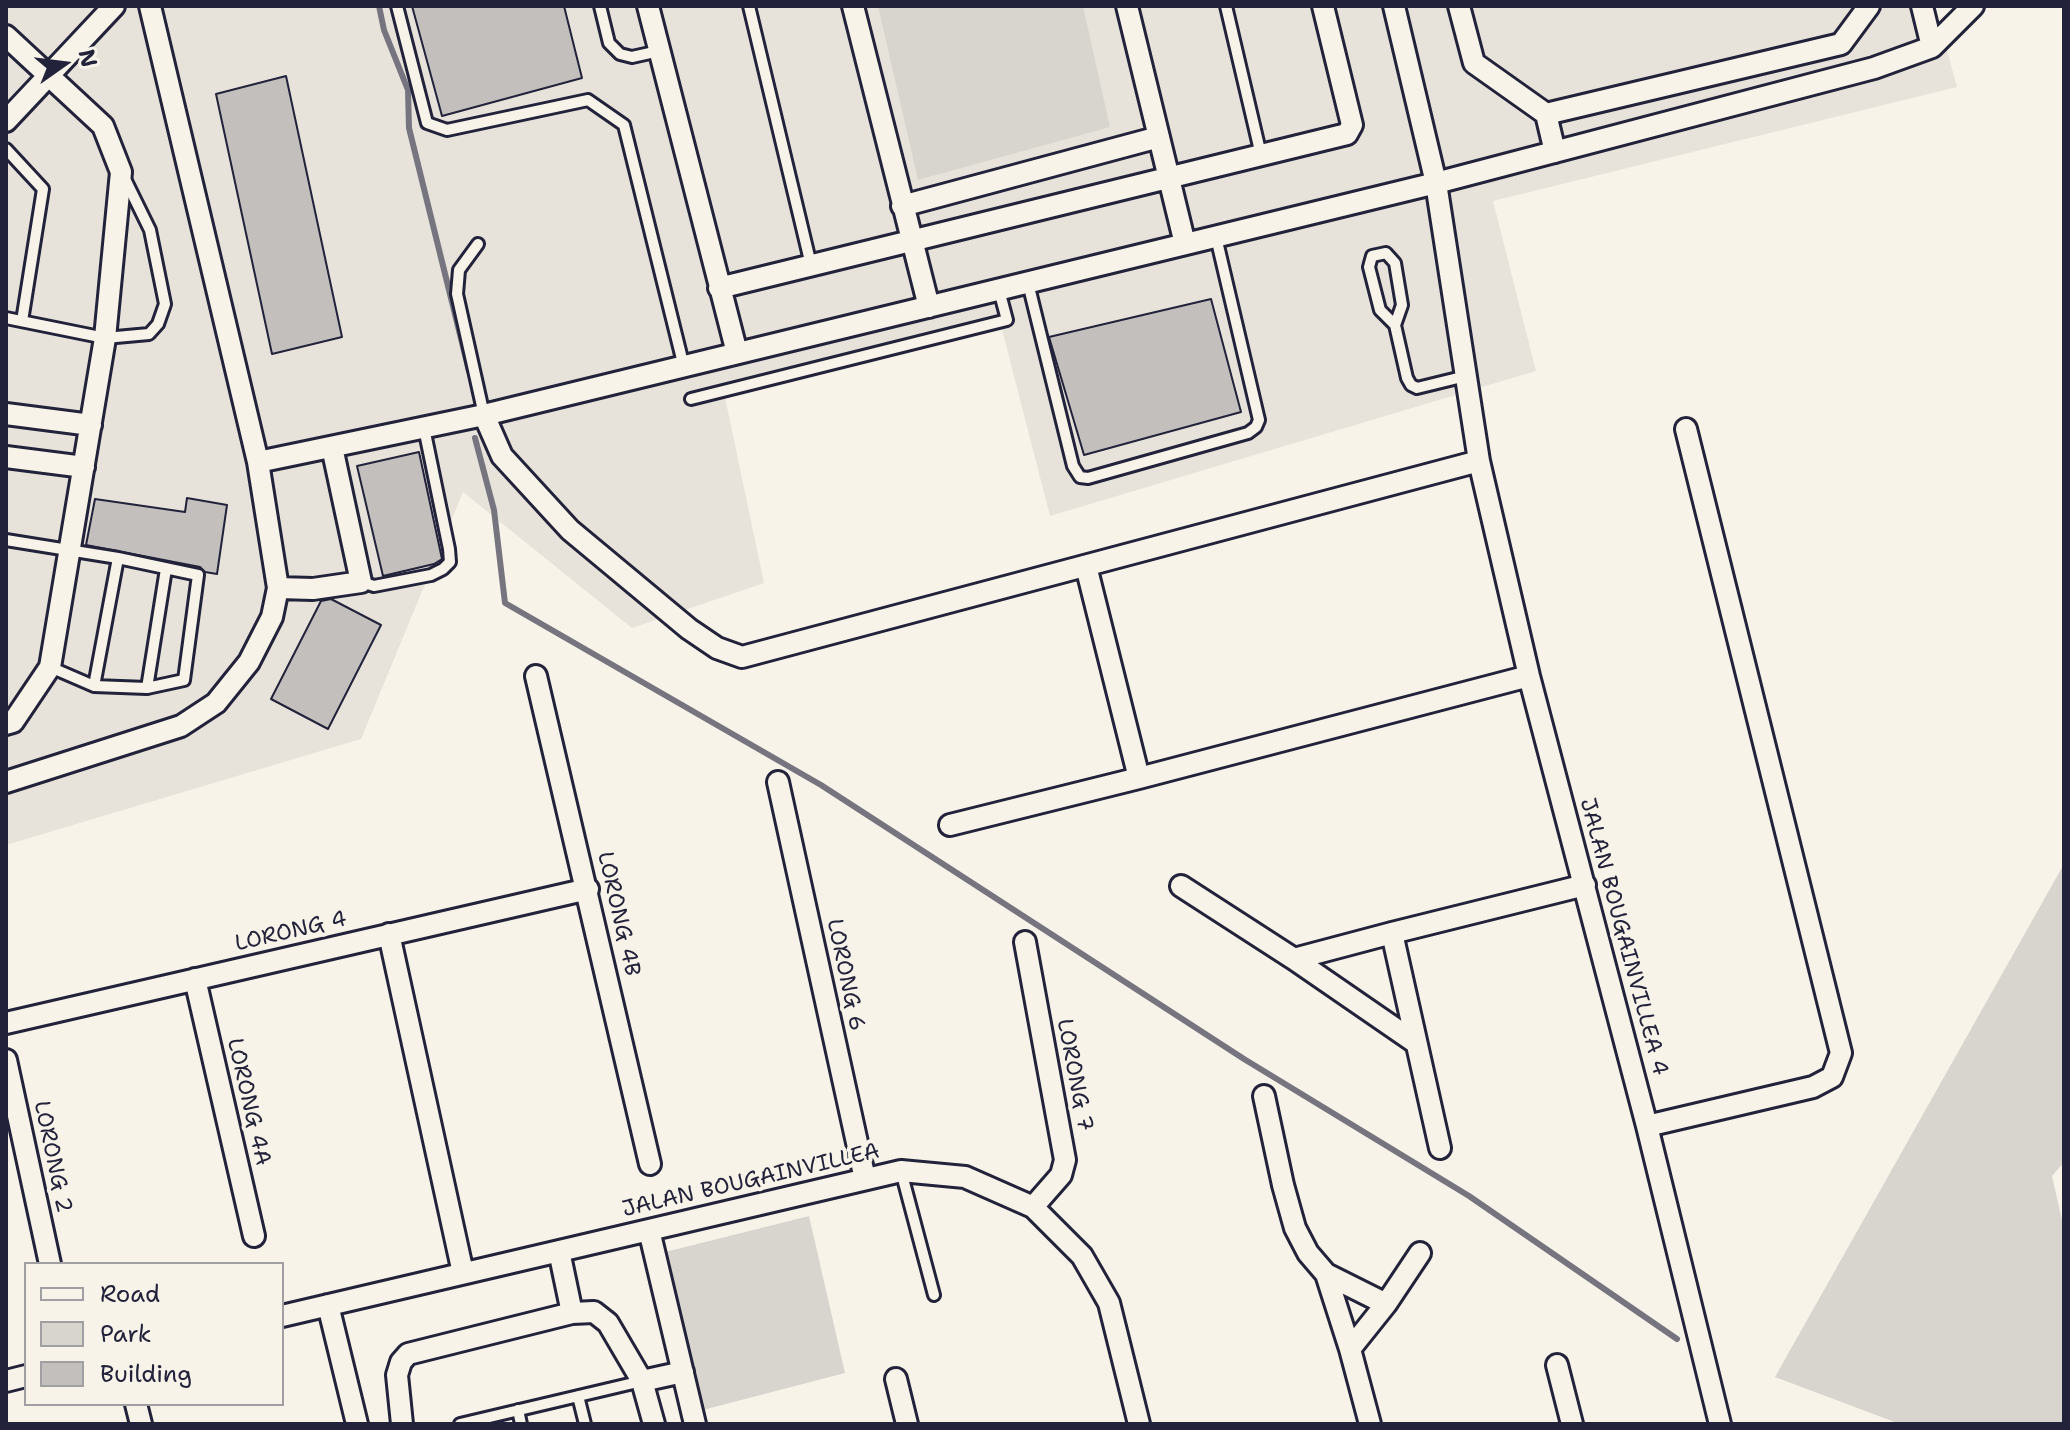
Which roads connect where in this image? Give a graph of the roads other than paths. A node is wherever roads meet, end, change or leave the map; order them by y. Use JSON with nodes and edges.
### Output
{"nodes":[{"id":1,"x":114,"y":6,"type":"edge"},
{"id":2,"x":150,"y":6,"type":"edge"},
{"id":3,"x":397,"y":6,"type":"edge"},
{"id":4,"x":600,"y":6,"type":"edge"},
{"id":5,"x":648,"y":6,"type":"edge"},
{"id":6,"x":749,"y":6,"type":"edge"},
{"id":7,"x":853,"y":6,"type":"edge"},
{"id":8,"x":1127,"y":6,"type":"edge"},
{"id":9,"x":1226,"y":6,"type":"edge"},
{"id":10,"x":1323,"y":6,"type":"edge"},
{"id":11,"x":1394,"y":6,"type":"edge"},
{"id":12,"x":1459,"y":6,"type":"edge"},
{"id":13,"x":1869,"y":6,"type":"edge"},
{"id":14,"x":1922,"y":6,"type":"edge"},
{"id":15,"x":1973,"y":6,"type":"edge"},
{"id":16,"x":6,"y":36,"type":"edge"},
{"id":17,"x":1932,"y":47,"type":"junction"},
{"id":18,"x":659,"y":51,"type":"junction"},
{"id":19,"x":48,"y":76,"type":"junction"},
{"id":20,"x":1546,"y":114,"type":"junction"},
{"id":21,"x":6,"y":121,"type":"edge"},
{"id":22,"x":1159,"y":137,"type":"junction"},
{"id":23,"x":6,"y":149,"type":"edge"},
{"id":24,"x":1555,"y":152,"type":"junction"},
{"id":25,"x":1261,"y":155,"type":"junction"},
{"id":26,"x":121,"y":172,"type":"junction"},
{"id":27,"x":1168,"y":177,"type":"junction"},
{"id":28,"x":1436,"y":183,"type":"junction"},
{"id":29,"x":902,"y":206,"type":"junction"},
{"id":30,"x":1216,"y":237,"type":"junction"},
{"id":31,"x":911,"y":240,"type":"junction"},
{"id":32,"x":478,"y":244,"type":"dead end"},
{"id":33,"x":1185,"y":244,"type":"junction"},
{"id":34,"x":811,"y":265,"type":"junction"},
{"id":35,"x":1028,"y":283,"type":"junction"},
{"id":36,"x":719,"y":288,"type":"junction"},
{"id":37,"x":999,"y":290,"type":"junction"},
{"id":38,"x":929,"y":307,"type":"junction"},
{"id":39,"x":6,"y":318,"type":"edge"},
{"id":40,"x":22,"y":321,"type":"junction"},
{"id":41,"x":1395,"y":325,"type":"junction"},
{"id":42,"x":105,"y":338,"type":"junction"},
{"id":43,"x":737,"y":353,"type":"junction"},
{"id":44,"x":684,"y":367,"type":"junction"},
{"id":45,"x":1466,"y":376,"type":"junction"},
{"id":46,"x":691,"y":399,"type":"dead end"},
{"id":47,"x":6,"y":414,"type":"edge"},
{"id":48,"x":484,"y":415,"type":"junction"},
{"id":49,"x":91,"y":425,"type":"junction"},
{"id":50,"x":424,"y":428,"type":"junction"},
{"id":51,"x":1686,"y":429,"type":"dead end"},
{"id":52,"x":332,"y":447,"type":"junction"},
{"id":53,"x":6,"y":457,"type":"edge"},
{"id":54,"x":1479,"y":461,"type":"junction"},
{"id":55,"x":258,"y":462,"type":"junction"},
{"id":56,"x":84,"y":467,"type":"junction"},
{"id":57,"x":6,"y":540,"type":"edge"},
{"id":58,"x":70,"y":549,"type":"junction"},
{"id":59,"x":118,"y":558,"type":"junction"},
{"id":60,"x":1086,"y":566,"type":"junction"},
{"id":61,"x":166,"y":569,"type":"junction"},
{"id":62,"x":361,"y":582,"type":"junction"},
{"id":63,"x":278,"y":588,"type":"junction"},
{"id":64,"x":50,"y":667,"type":"junction"},
{"id":65,"x":536,"y":676,"type":"dead end"},
{"id":66,"x":1529,"y":676,"type":"junction"},
{"id":67,"x":94,"y":686,"type":"junction"},
{"id":68,"x":147,"y":688,"type":"junction"},
{"id":69,"x":6,"y":724,"type":"edge"},
{"id":70,"x":1139,"y":778,"type":"junction"},
{"id":71,"x":6,"y":782,"type":"edge"},
{"id":72,"x":778,"y":782,"type":"dead end"},
{"id":73,"x":950,"y":825,"type":"dead end"},
{"id":74,"x":1585,"y":885,"type":"junction"},
{"id":75,"x":1181,"y":886,"type":"dead end"},
{"id":76,"x":588,"y":889,"type":"junction"},
{"id":77,"x":1392,"y":933,"type":"junction"},
{"id":78,"x":389,"y":934,"type":"junction"},
{"id":79,"x":1025,"y":942,"type":"dead end"},
{"id":80,"x":1294,"y":959,"type":"junction"},
{"id":81,"x":195,"y":979,"type":"junction"},
{"id":82,"x":6,"y":1023,"type":"edge"},
{"id":83,"x":1416,"y":1043,"type":"junction"},
{"id":84,"x":6,"y":1060,"type":"edge"},
{"id":85,"x":1264,"y":1096,"type":"dead end"},
{"id":86,"x":1647,"y":1126,"type":"junction"},
{"id":87,"x":1440,"y":1148,"type":"dead end"},
{"id":88,"x":650,"y":1164,"type":"dead end"},
{"id":89,"x":901,"y":1171,"type":"junction"},
{"id":90,"x":865,"y":1179,"type":"junction"},
{"id":91,"x":1033,"y":1207,"type":"junction"},
{"id":92,"x":649,"y":1230,"type":"junction"},
{"id":93,"x":254,"y":1236,"type":"dead end"},
{"id":94,"x":559,"y":1251,"type":"junction"},
{"id":95,"x":1420,"y":1253,"type":"dead end"},
{"id":96,"x":50,"y":1262,"type":"edge"},
{"id":97,"x":463,"y":1273,"type":"junction"},
{"id":98,"x":1326,"y":1274,"type":"junction"},
{"id":99,"x":934,"y":1295,"type":"dead end"},
{"id":100,"x":1386,"y":1304,"type":"junction"},
{"id":101,"x":328,"y":1305,"type":"junction"},
{"id":102,"x":572,"y":1313,"type":"junction"},
{"id":103,"x":284,"y":1316,"type":"edge"},
{"id":104,"x":1350,"y":1349,"type":"junction"},
{"id":105,"x":1557,"y":1365,"type":"dead end"},
{"id":106,"x":683,"y":1372,"type":"junction"},
{"id":107,"x":896,"y":1379,"type":"dead end"},
{"id":108,"x":642,"y":1381,"type":"junction"},
{"id":109,"x":578,"y":1396,"type":"junction"},
{"id":110,"x":518,"y":1410,"type":"junction"},
{"id":111,"x":357,"y":1424,"type":"edge"},
{"id":112,"x":402,"y":1424,"type":"edge"},
{"id":113,"x":460,"y":1424,"type":"edge"},
{"id":114,"x":521,"y":1424,"type":"edge"},
{"id":115,"x":585,"y":1424,"type":"edge"},
{"id":116,"x":654,"y":1424,"type":"edge"},
{"id":117,"x":695,"y":1424,"type":"edge"},
{"id":118,"x":907,"y":1424,"type":"edge"},
{"id":119,"x":1139,"y":1424,"type":"edge"},
{"id":120,"x":1370,"y":1424,"type":"edge"},
{"id":121,"x":1572,"y":1424,"type":"edge"},
{"id":122,"x":1720,"y":1424,"type":"edge"}],
"edges":[{"from":1,"to":19,"type":"street"},
{"from":2,"to":55,"type":"street"},
{"from":3,"to":44,"type":"lane"},
{"from":4,"to":18,"type":"lane"},
{"from":5,"to":18,"type":"street"},
{"from":6,"to":34,"type":"lane"},
{"from":7,"to":29,"type":"street"},
{"from":8,"to":22,"type":"street"},
{"from":9,"to":25,"type":"lane"},
{"from":10,"to":25,"type":"street"},
{"from":11,"to":28,"type":"street","name":"JALAN BOUGAINVILLEA 4"},
{"from":12,"to":20,"type":"street"},
{"from":13,"to":20,"type":"street"},
{"from":14,"to":17,"type":"street"},
{"from":15,"to":17,"type":"street"},
{"from":16,"to":19,"type":"street"},
{"from":17,"to":24,"type":"street"},
{"from":18,"to":36,"type":"street"},
{"from":19,"to":21,"type":"street"},
{"from":19,"to":26,"type":"street"},
{"from":20,"to":24,"type":"street"},
{"from":22,"to":27,"type":"street"},
{"from":22,"to":29,"type":"street"},
{"from":23,"to":40,"type":"lane"},
{"from":24,"to":28,"type":"street"},
{"from":25,"to":27,"type":"street"},
{"from":26,"to":42,"type":"street"},
{"from":26,"to":42,"type":"lane"},
{"from":27,"to":31,"type":"street"},
{"from":27,"to":33,"type":"street"},
{"from":28,"to":30,"type":"street"},
{"from":28,"to":45,"type":"street","name":"JALAN BOUGAINVILLEA 4"},
{"from":29,"to":31,"type":"street"},
{"from":30,"to":33,"type":"street"},
{"from":30,"to":35,"type":"lane"},
{"from":31,"to":34,"type":"street"},
{"from":31,"to":38,"type":"street"},
{"from":32,"to":48,"type":"lane"},
{"from":33,"to":35,"type":"street"},
{"from":34,"to":36,"type":"street"},
{"from":35,"to":37,"type":"street"},
{"from":36,"to":43,"type":"street"},
{"from":37,"to":38,"type":"street"},
{"from":37,"to":46,"type":"lane"},
{"from":38,"to":43,"type":"street"},
{"from":39,"to":40,"type":"lane"},
{"from":40,"to":42,"type":"lane"},
{"from":41,"to":41,"type":"lane"},
{"from":41,"to":45,"type":"lane"},
{"from":42,"to":49,"type":"street"},
{"from":43,"to":44,"type":"street"},
{"from":44,"to":48,"type":"street"},
{"from":45,"to":54,"type":"street","name":"JALAN BOUGAINVILLEA 4"},
{"from":47,"to":49,"type":"street"},
{"from":48,"to":50,"type":"street"},
{"from":48,"to":60,"type":"street"},
{"from":49,"to":56,"type":"street"},
{"from":50,"to":52,"type":"street"},
{"from":50,"to":62,"type":"lane"},
{"from":51,"to":86,"type":"street"},
{"from":52,"to":55,"type":"street"},
{"from":52,"to":62,"type":"street"},
{"from":53,"to":56,"type":"street"},
{"from":54,"to":60,"type":"street"},
{"from":54,"to":66,"type":"street","name":"JALAN BOUGAINVILLEA 4"},
{"from":55,"to":63,"type":"street"},
{"from":56,"to":58,"type":"street"},
{"from":57,"to":58,"type":"lane"},
{"from":58,"to":59,"type":"lane"},
{"from":58,"to":64,"type":"street"},
{"from":59,"to":61,"type":"lane"},
{"from":59,"to":67,"type":"lane"},
{"from":60,"to":70,"type":"street"},
{"from":61,"to":68,"type":"lane"},
{"from":61,"to":68,"type":"lane"},
{"from":62,"to":63,"type":"street"},
{"from":63,"to":71,"type":"street"},
{"from":64,"to":67,"type":"lane"},
{"from":64,"to":69,"type":"street"},
{"from":65,"to":76,"type":"street","name":"LORONG 4B"},
{"from":66,"to":70,"type":"street"},
{"from":66,"to":74,"type":"street","name":"JALAN BOUGAINVILLEA 4"},
{"from":67,"to":68,"type":"lane"},
{"from":70,"to":73,"type":"street"},
{"from":72,"to":90,"type":"street","name":"LORONG 6"},
{"from":74,"to":77,"type":"street"},
{"from":74,"to":86,"type":"street","name":"JALAN BOUGAINVILLEA 4"},
{"from":75,"to":80,"type":"street"},
{"from":76,"to":78,"type":"street","name":"LORONG 4"},
{"from":76,"to":88,"type":"street","name":"LORONG 4B"},
{"from":77,"to":80,"type":"street"},
{"from":77,"to":83,"type":"street"},
{"from":78,"to":81,"type":"street","name":"LORONG 4"},
{"from":78,"to":97,"type":"street"},
{"from":79,"to":91,"type":"street","name":"LORONG 7"},
{"from":80,"to":83,"type":"street"},
{"from":81,"to":82,"type":"street","name":"LORONG 4"},
{"from":81,"to":93,"type":"street","name":"LORONG 4A"},
{"from":83,"to":87,"type":"street"},
{"from":84,"to":96,"type":"street","name":"LORONG 2"},
{"from":85,"to":98,"type":"street"},
{"from":86,"to":122,"type":"street","name":"JALAN BOUGAINVILLEA 4"},
{"from":89,"to":90,"type":"street","name":"JALAN BOUGAINVILLEA"},
{"from":89,"to":91,"type":"street","name":"JALAN BOUGAINVILLEA"},
{"from":89,"to":99,"type":"lane"},
{"from":90,"to":92,"type":"street","name":"JALAN BOUGAINVILLEA"},
{"from":91,"to":119,"type":"street","name":"JALAN BOUGAINVILLEA"},
{"from":92,"to":94,"type":"street","name":"JALAN BOUGAINVILLEA"},
{"from":92,"to":106,"type":"street"},
{"from":94,"to":97,"type":"street","name":"JALAN BOUGAINVILLEA"},
{"from":94,"to":102,"type":"street"},
{"from":95,"to":100,"type":"street"},
{"from":97,"to":101,"type":"street","name":"JALAN BOUGAINVILLEA"},
{"from":98,"to":100,"type":"street"},
{"from":98,"to":104,"type":"street"},
{"from":100,"to":104,"type":"street"},
{"from":101,"to":103,"type":"street","name":"JALAN BOUGAINVILLEA"},
{"from":101,"to":111,"type":"street"},
{"from":102,"to":108,"type":"street"},
{"from":102,"to":112,"type":"street"},
{"from":104,"to":120,"type":"street"},
{"from":105,"to":121,"type":"street"},
{"from":106,"to":108,"type":"street"},
{"from":106,"to":117,"type":"street"},
{"from":107,"to":118,"type":"street"},
{"from":108,"to":109,"type":"lane"},
{"from":108,"to":116,"type":"street"},
{"from":109,"to":110,"type":"lane"},
{"from":109,"to":115,"type":"lane"},
{"from":110,"to":113,"type":"lane"},
{"from":110,"to":114,"type":"lane"}]}
